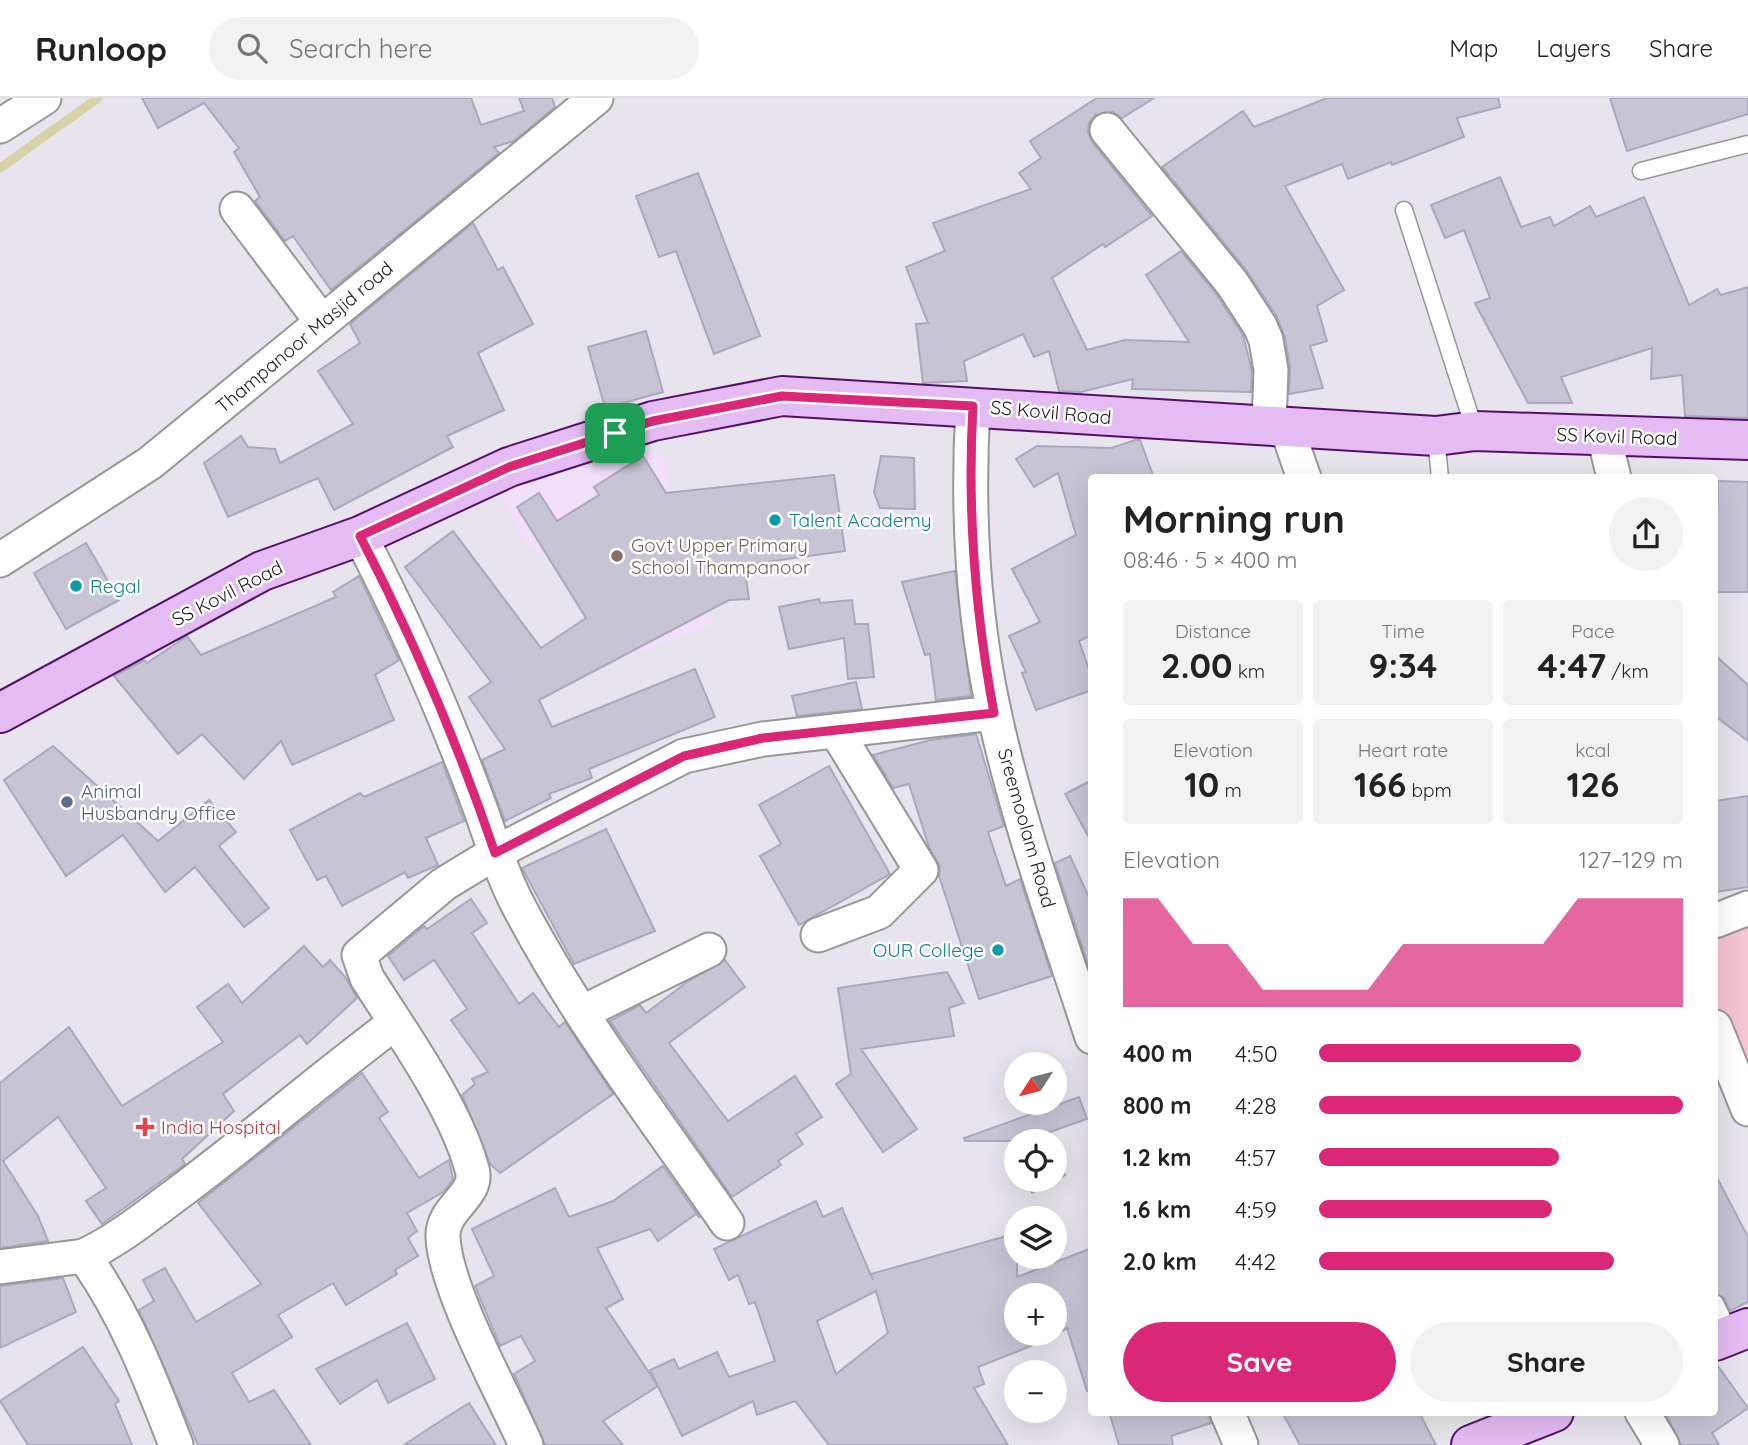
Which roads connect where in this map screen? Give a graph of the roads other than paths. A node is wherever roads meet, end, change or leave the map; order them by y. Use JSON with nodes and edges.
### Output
{"nodes":[{"id":1,"x":44,"y":98,"type":"edge"},
{"id":2,"x":596,"y":98,"type":"edge"},
{"id":3,"x":0,"y":126,"type":"edge"},
{"id":4,"x":1107,"y":130,"type":"dead end"},
{"id":5,"x":1748,"y":144,"type":"edge"},
{"id":6,"x":1641,"y":172,"type":"dead end"},
{"id":7,"x":237,"y":209,"type":"dead end"},
{"id":8,"x":1404,"y":210,"type":"dead end"},
{"id":9,"x":322,"y":321,"type":"junction"},
{"id":10,"x":973,"y":406,"type":"junction"},
{"id":11,"x":1278,"y":426,"type":"junction"},
{"id":12,"x":1475,"y":431,"type":"junction"},
{"id":13,"x":1436,"y":436,"type":"junction"},
{"id":14,"x":1604,"y":436,"type":"junction"},
{"id":15,"x":1748,"y":440,"type":"edge"},
{"id":16,"x":1302,"y":474,"type":"edge"},
{"id":17,"x":1440,"y":474,"type":"edge"},
{"id":18,"x":1613,"y":474,"type":"edge"},
{"id":19,"x":360,"y":536,"type":"junction"},
{"id":20,"x":0,"y":560,"type":"edge"},
{"id":21,"x":0,"y":713,"type":"edge"},
{"id":22,"x":994,"y":713,"type":"junction"},
{"id":23,"x":836,"y":731,"type":"junction"},
{"id":24,"x":495,"y":853,"type":"junction"},
{"id":25,"x":1748,"y":908,"type":"edge"},
{"id":26,"x":1718,"y":920,"type":"edge"},
{"id":27,"x":818,"y":934,"type":"dead end"},
{"id":28,"x":709,"y":950,"type":"dead end"},
{"id":29,"x":583,"y":1012,"type":"junction"},
{"id":30,"x":396,"y":1023,"type":"junction"},
{"id":31,"x":1088,"y":1025,"type":"edge"},
{"id":32,"x":1718,"y":1034,"type":"edge"},
{"id":33,"x":1748,"y":1109,"type":"edge"},
{"id":34,"x":727,"y":1223,"type":"dead end"},
{"id":35,"x":83,"y":1256,"type":"junction"},
{"id":36,"x":0,"y":1267,"type":"edge"},
{"id":37,"x":1229,"y":1416,"type":"edge"},
{"id":38,"x":1544,"y":1416,"type":"edge"},
{"id":39,"x":1644,"y":1416,"type":"edge"},
{"id":40,"x":176,"y":1445,"type":"edge"},
{"id":41,"x":526,"y":1445,"type":"edge"},
{"id":42,"x":1241,"y":1445,"type":"edge"},
{"id":43,"x":1471,"y":1445,"type":"edge"},
{"id":44,"x":1662,"y":1445,"type":"edge"}],
"edges":[{"from":1,"to":3,"type":"street"},
{"from":2,"to":9,"type":"street","name":"Thampanoor Masjid road"},
{"from":4,"to":11,"type":"street"},
{"from":5,"to":6,"type":"lane"},
{"from":7,"to":9,"type":"street"},
{"from":8,"to":12,"type":"lane"},
{"from":9,"to":20,"type":"street","name":"Thampanoor Masjid road"},
{"from":10,"to":11,"type":"street","name":"SS Kovil Road"},
{"from":10,"to":19,"type":"street","name":"SS Kovil Road"},
{"from":10,"to":22,"type":"street","name":"Sreemoolam Road"},
{"from":11,"to":13,"type":"street","name":"SS Kovil Road"},
{"from":11,"to":16,"type":"street"},
{"from":12,"to":13,"type":"street","name":"SS Kovil Road"},
{"from":12,"to":14,"type":"street","name":"SS Kovil Road"},
{"from":13,"to":17,"type":"lane"},
{"from":14,"to":15,"type":"street","name":"SS Kovil Road"},
{"from":14,"to":18,"type":"street"},
{"from":19,"to":21,"type":"street","name":"SS Kovil Road"},
{"from":19,"to":24,"type":"street"},
{"from":22,"to":23,"type":"street"},
{"from":22,"to":31,"type":"street","name":"Sreemoolam Road"},
{"from":23,"to":24,"type":"street"},
{"from":23,"to":27,"type":"street"},
{"from":24,"to":29,"type":"street"},
{"from":24,"to":30,"type":"street"},
{"from":25,"to":26,"type":"street"},
{"from":28,"to":29,"type":"street"},
{"from":29,"to":34,"type":"street"},
{"from":30,"to":35,"type":"street"},
{"from":30,"to":41,"type":"street"},
{"from":32,"to":33,"type":"street"},
{"from":35,"to":36,"type":"street"},
{"from":35,"to":40,"type":"street"},
{"from":37,"to":42,"type":"street"},
{"from":38,"to":43,"type":"street"},
{"from":39,"to":44,"type":"street"}]}
